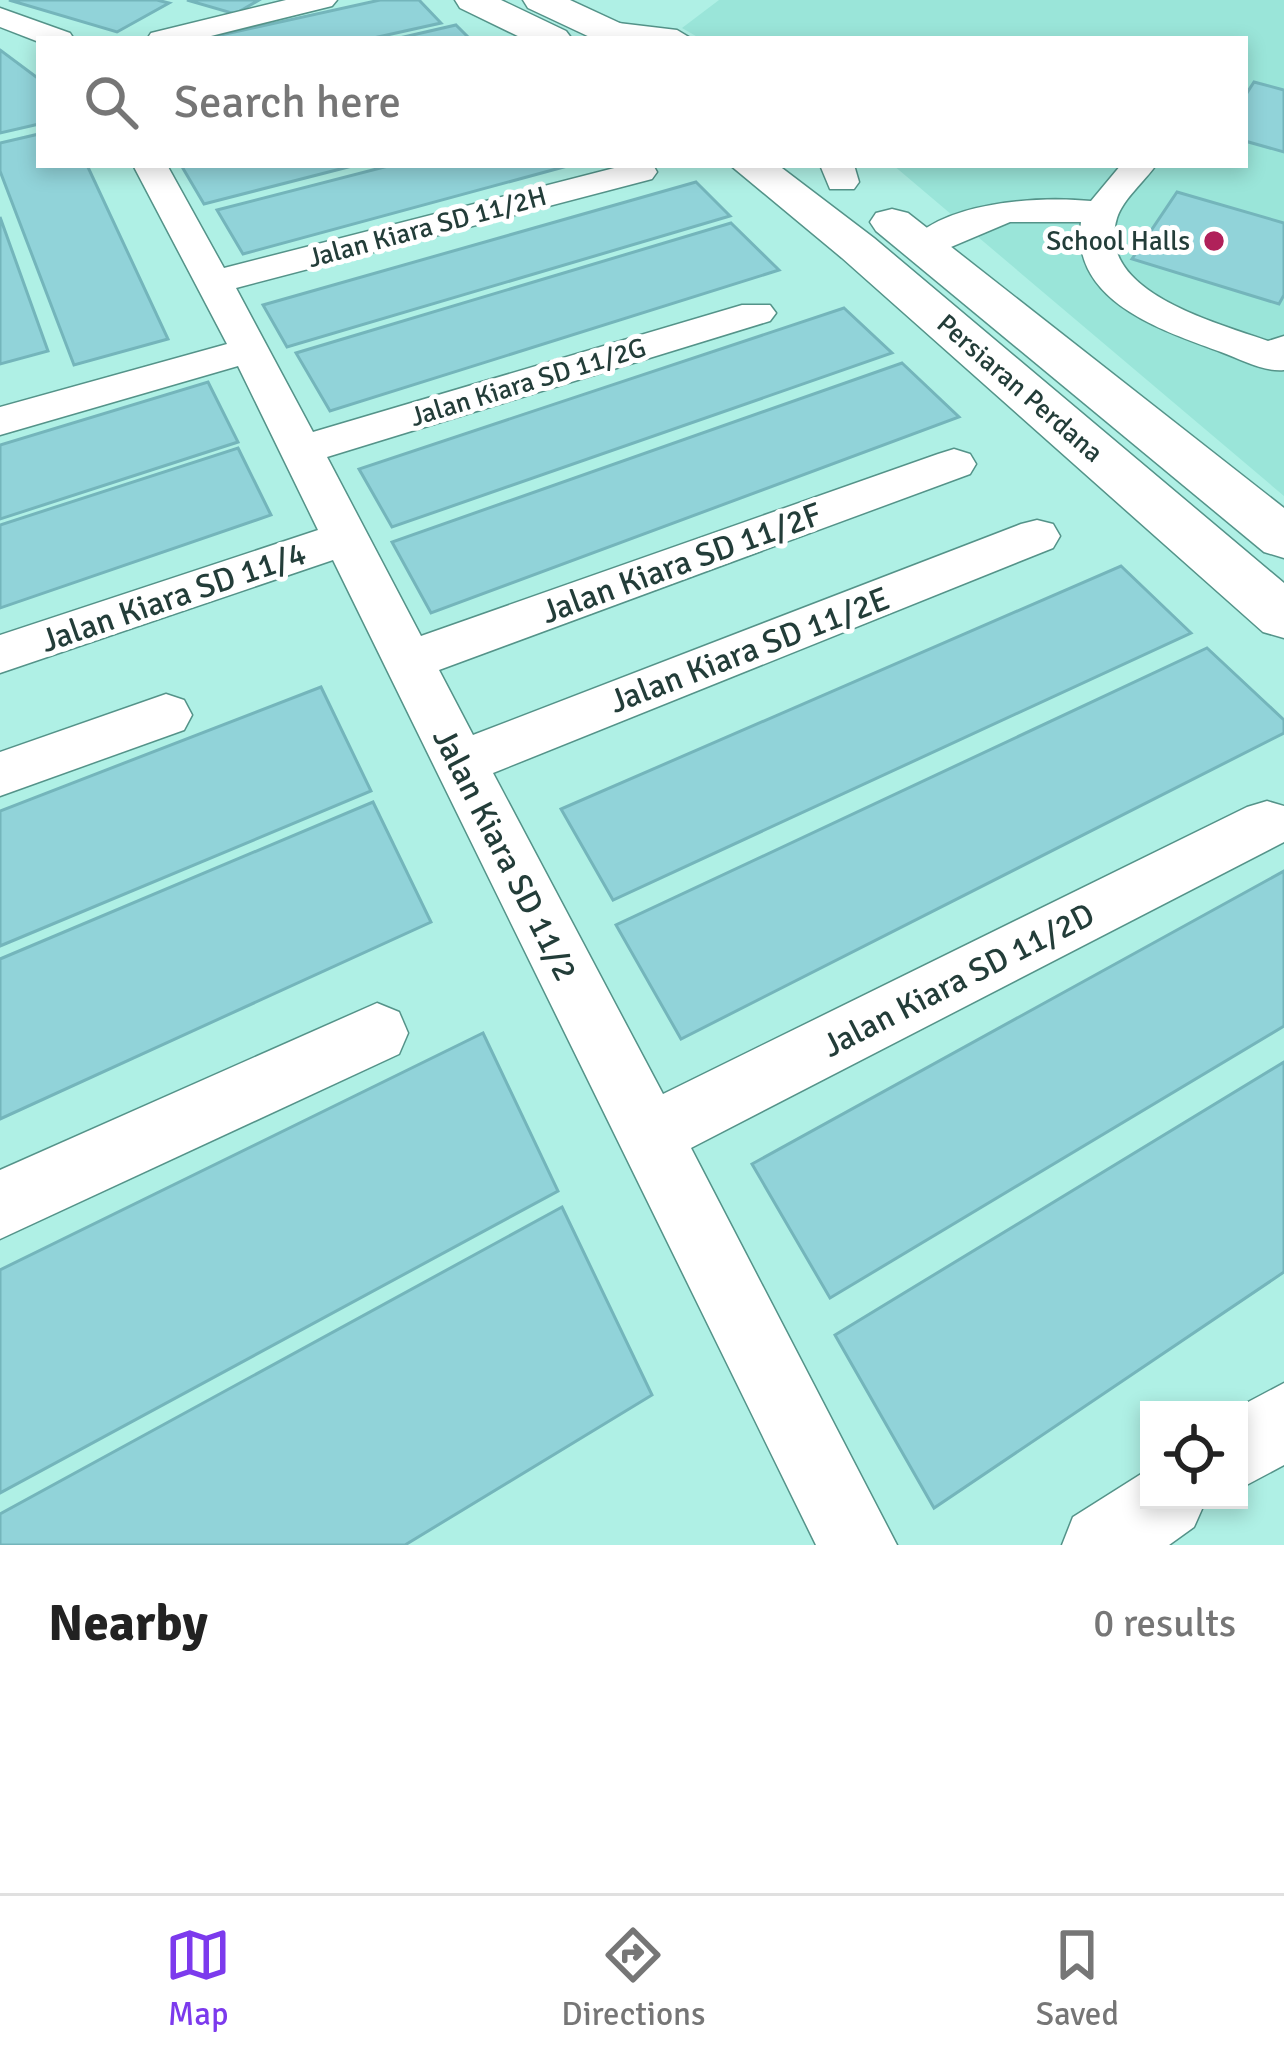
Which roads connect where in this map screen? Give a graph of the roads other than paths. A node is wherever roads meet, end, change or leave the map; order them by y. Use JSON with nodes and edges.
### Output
{"nodes":[{"id":1,"x":322,"y":0,"type":"edge"},
{"id":2,"x":472,"y":0,"type":"edge"},
{"id":3,"x":541,"y":0,"type":"edge"},
{"id":4,"x":0,"y":17,"type":"edge"},
{"id":5,"x":617,"y":35,"type":"edge"},
{"id":6,"x":51,"y":36,"type":"edge"},
{"id":7,"x":173,"y":36,"type":"edge"},
{"id":8,"x":547,"y":36,"type":"edge"},
{"id":9,"x":152,"y":168,"type":"edge"},
{"id":10,"x":755,"y":168,"type":"edge"},
{"id":11,"x":1137,"y":168,"type":"edge"},
{"id":12,"x":832,"y":171,"type":"edge"},
{"id":13,"x":640,"y":172,"type":"dead end"},
{"id":14,"x":1100,"y":213,"type":"junction"},
{"id":15,"x":925,"y":247,"type":"junction"},
{"id":16,"x":214,"y":282,"type":"junction"},
{"id":17,"x":756,"y":313,"type":"dead end"},
{"id":18,"x":1284,"y":348,"type":"edge"},
{"id":19,"x":250,"y":350,"type":"junction"},
{"id":20,"x":0,"y":422,"type":"edge"},
{"id":21,"x":301,"y":450,"type":"junction"},
{"id":22,"x":954,"y":464,"type":"dead end"},
{"id":23,"x":1037,"y":536,"type":"dead end"},
{"id":24,"x":346,"y":538,"type":"junction"},
{"id":25,"x":1284,"y":538,"type":"edge"},
{"id":26,"x":1284,"y":616,"type":"edge"},
{"id":27,"x":0,"y":654,"type":"edge"},
{"id":28,"x":408,"y":661,"type":"junction"},
{"id":29,"x":166,"y":715,"type":"dead end"},
{"id":30,"x":460,"y":763,"type":"junction"},
{"id":31,"x":0,"y":774,"type":"edge"},
{"id":32,"x":1267,"y":824,"type":"dead end"},
{"id":33,"x":376,"y":1034,"type":"dead end"},
{"id":34,"x":649,"y":1135,"type":"junction"},
{"id":35,"x":0,"y":1205,"type":"edge"},
{"id":36,"x":1284,"y":1420,"type":"edge"},
{"id":37,"x":1248,"y":1445,"type":"edge"},
{"id":38,"x":1154,"y":1509,"type":"edge"},
{"id":39,"x":858,"y":1545,"type":"edge"},
{"id":40,"x":1102,"y":1545,"type":"edge"}],
"edges":[{"from":1,"to":7,"type":"street"},
{"from":2,"to":8,"type":"main road"},
{"from":3,"to":5,"type":"main road"},
{"from":4,"to":6,"type":"street"},
{"from":9,"to":16,"type":"street","name":"Jalan Kiara SD 11/2"},
{"from":10,"to":26,"type":"main road","name":"Persiaran Perdana"},
{"from":11,"to":14,"type":"street"},
{"from":12,"to":15,"type":"main road","name":"Persiaran Perdana"},
{"from":13,"to":16,"type":"street","name":"Jalan Kiara SD 11/2H"},
{"from":14,"to":15,"type":"street"},
{"from":14,"to":18,"type":"street"},
{"from":15,"to":25,"type":"main road","name":"Persiaran Perdana"},
{"from":16,"to":19,"type":"street","name":"Jalan Kiara SD 11/2"},
{"from":17,"to":21,"type":"street","name":"Jalan Kiara SD 11/2G"},
{"from":19,"to":20,"type":"street"},
{"from":19,"to":21,"type":"street","name":"Jalan Kiara SD 11/2"},
{"from":21,"to":24,"type":"street","name":"Jalan Kiara SD 11/2"},
{"from":22,"to":28,"type":"street","name":"Jalan Kiara SD 11/2F"},
{"from":23,"to":30,"type":"street","name":"Jalan Kiara SD 11/2E"},
{"from":24,"to":27,"type":"street","name":"Jalan Kiara SD 11/4"},
{"from":24,"to":28,"type":"street","name":"Jalan Kiara SD 11/2"},
{"from":28,"to":30,"type":"street","name":"Jalan Kiara SD 11/2"},
{"from":29,"to":31,"type":"street"},
{"from":30,"to":34,"type":"street","name":"Jalan Kiara SD 11/2"},
{"from":32,"to":34,"type":"street","name":"Jalan Kiara SD 11/2D"},
{"from":33,"to":35,"type":"street"},
{"from":34,"to":39,"type":"street","name":"Jalan Kiara SD 11/2"},
{"from":36,"to":37,"type":"street"},
{"from":38,"to":40,"type":"street"}]}
